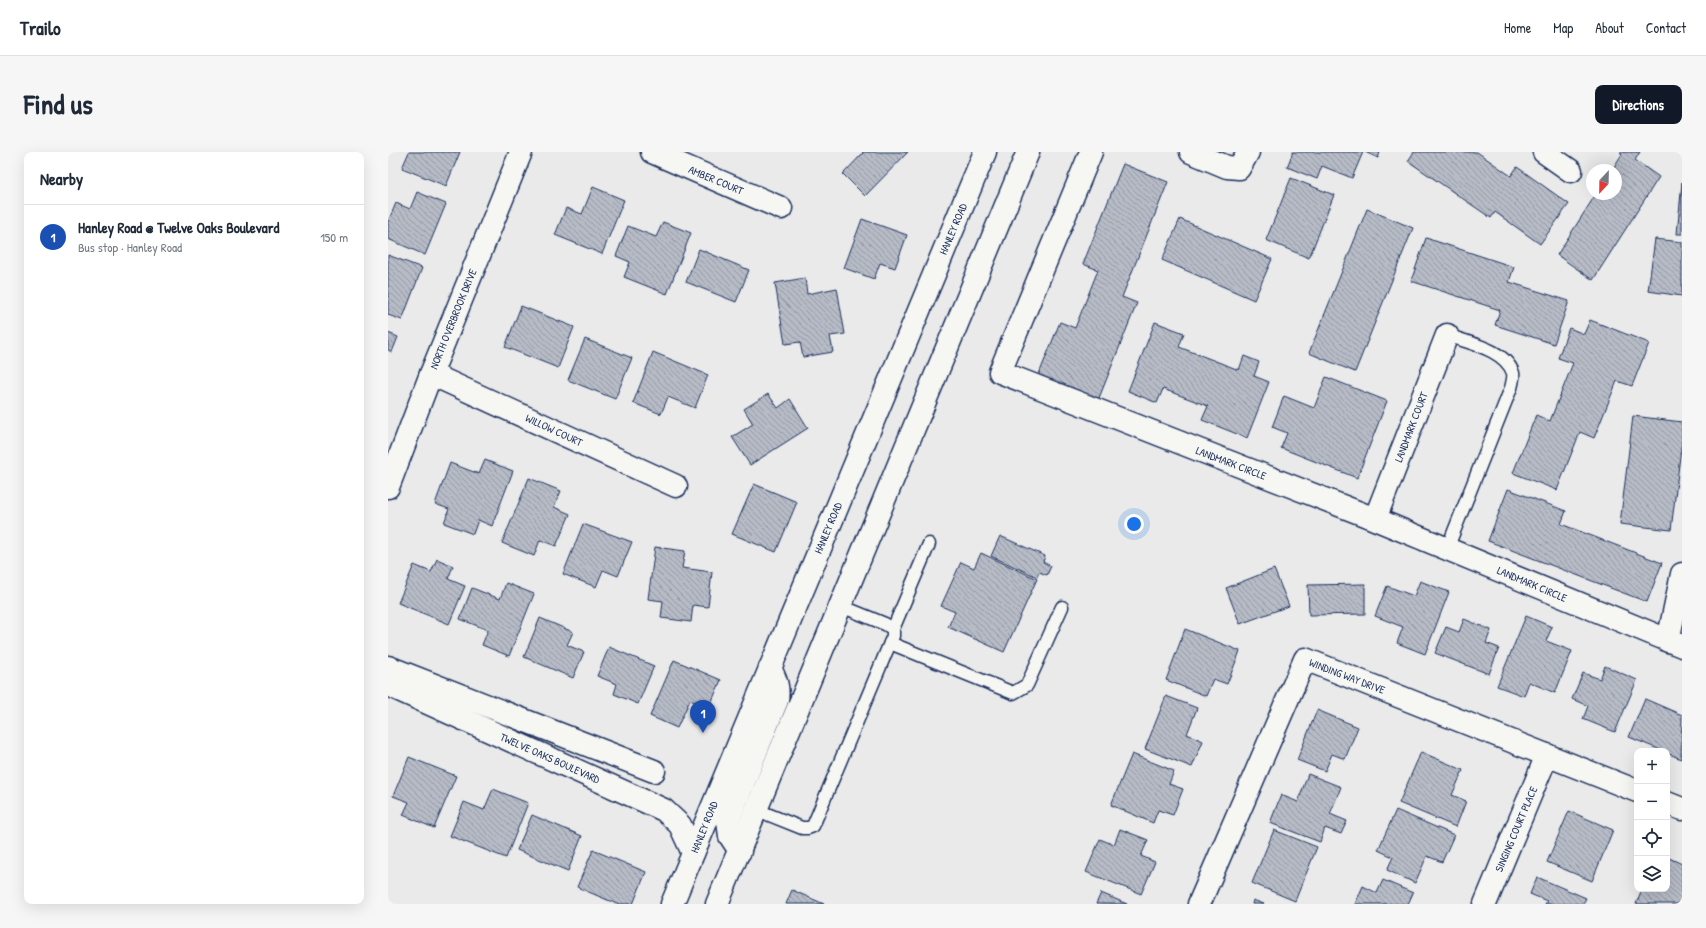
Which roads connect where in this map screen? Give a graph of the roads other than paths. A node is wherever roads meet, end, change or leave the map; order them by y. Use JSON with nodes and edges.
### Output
{"nodes":[{"id":1,"x":521,"y":152,"type":"edge"},
{"id":2,"x":652,"y":152,"type":"edge"},
{"id":3,"x":985,"y":152,"type":"edge"},
{"id":4,"x":1028,"y":152,"type":"edge"},
{"id":5,"x":1091,"y":152,"type":"edge"},
{"id":6,"x":1191,"y":152,"type":"edge"},
{"id":7,"x":1248,"y":152,"type":"edge"},
{"id":8,"x":1544,"y":152,"type":"edge"},
{"id":9,"x":1572,"y":171,"type":"dead end"},
{"id":10,"x":781,"y":208,"type":"dead end"},
{"id":11,"x":1447,"y":335,"type":"joint"},
{"id":12,"x":431,"y":374,"type":"junction"},
{"id":13,"x":676,"y":486,"type":"dead end"},
{"id":14,"x":388,"y":487,"type":"edge"},
{"id":15,"x":1375,"y":519,"type":"junction"},
{"id":16,"x":929,"y":544,"type":"dead end"},
{"id":17,"x":1447,"y":549,"type":"junction"},
{"id":18,"x":1682,"y":574,"type":"edge"},
{"id":19,"x":841,"y":606,"type":"junction"},
{"id":20,"x":1062,"y":607,"type":"dead end"},
{"id":21,"x":893,"y":629,"type":"junction"},
{"id":22,"x":890,"y":643,"type":"junction"},
{"id":23,"x":1675,"y":644,"type":"edge"},
{"id":24,"x":388,"y":666,"type":"edge"},
{"id":25,"x":770,"y":668,"type":"junction"},
{"id":26,"x":388,"y":685,"type":"edge"},
{"id":27,"x":606,"y":752,"type":"junction"},
{"id":28,"x":1547,"y":755,"type":"junction"},
{"id":29,"x":654,"y":771,"type":"dead end"},
{"id":30,"x":594,"y":779,"type":"junction"},
{"id":31,"x":1634,"y":790,"type":"edge"},
{"id":32,"x":1670,"y":804,"type":"edge"},
{"id":33,"x":1682,"y":809,"type":"edge"},
{"id":34,"x":757,"y":810,"type":"junction"},
{"id":35,"x":740,"y":851,"type":"junction"},
{"id":36,"x":693,"y":853,"type":"junction"},
{"id":37,"x":672,"y":904,"type":"edge"},
{"id":38,"x":717,"y":904,"type":"edge"},
{"id":39,"x":1199,"y":904,"type":"edge"},
{"id":40,"x":1485,"y":904,"type":"edge"}],
"edges":[{"from":1,"to":12,"type":"street","name":"NORTH OVERBROOK DRIVE"},
{"from":2,"to":10,"type":"street","name":"AMBER COURT"},
{"from":3,"to":25,"type":"street","name":"HANLEY ROAD"},
{"from":4,"to":19,"type":"street"},
{"from":5,"to":15,"type":"street","name":"LANDMARK CIRCLE"},
{"from":6,"to":7,"type":"street"},
{"from":8,"to":9,"type":"street"},
{"from":11,"to":15,"type":"street","name":"LANDMARK COURT"},
{"from":11,"to":17,"type":"lane"},
{"from":12,"to":13,"type":"street","name":"WILLOW COURT"},
{"from":12,"to":14,"type":"street","name":"NORTH OVERBROOK DRIVE"},
{"from":15,"to":17,"type":"street","name":"LANDMARK CIRCLE"},
{"from":16,"to":21,"type":"lane"},
{"from":17,"to":23,"type":"street","name":"LANDMARK CIRCLE"},
{"from":18,"to":23,"type":"street"},
{"from":19,"to":21,"type":"lane"},
{"from":19,"to":34,"type":"street"},
{"from":20,"to":22,"type":"lane"},
{"from":21,"to":22,"type":"lane"},
{"from":22,"to":34,"type":"lane"},
{"from":24,"to":27,"type":"street"},
{"from":25,"to":35,"type":"street"},
{"from":25,"to":36,"type":"street","name":"HANLEY ROAD"},
{"from":26,"to":30,"type":"street","name":"TWELVE OAKS BOULEVARD"},
{"from":27,"to":29,"type":"street"},
{"from":27,"to":30,"type":"street"},
{"from":28,"to":31,"type":"street","name":"WINDING WAY DRIVE"},
{"from":28,"to":39,"type":"street","name":"WINDING WAY DRIVE"},
{"from":28,"to":40,"type":"street","name":"SINGING COURT PLACE"},
{"from":30,"to":36,"type":"street","name":"TWELVE OAKS BOULEVARD"},
{"from":32,"to":33,"type":"street"},
{"from":34,"to":35,"type":"street"},
{"from":35,"to":38,"type":"street"},
{"from":36,"to":37,"type":"street","name":"HANLEY ROAD"}]}
